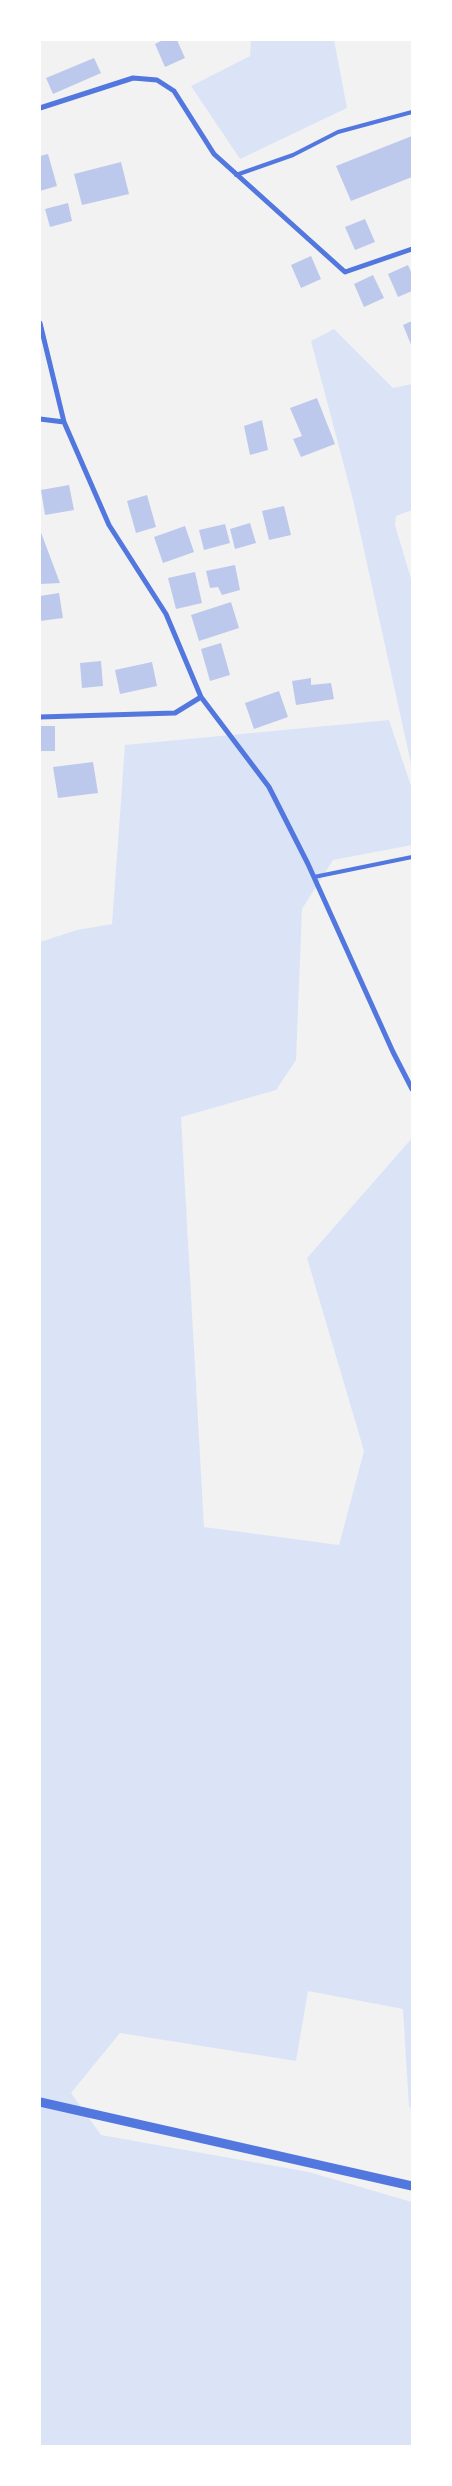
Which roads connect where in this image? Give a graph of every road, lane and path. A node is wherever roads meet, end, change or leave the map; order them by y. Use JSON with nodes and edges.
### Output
{"nodes":[{"id":1,"x":40,"y":108,"type":"edge"},
{"id":2,"x":412,"y":112,"type":"edge"},
{"id":3,"x":236,"y":175,"type":"junction"},
{"id":4,"x":412,"y":248,"type":"edge"},
{"id":5,"x":40,"y":323,"type":"edge"},
{"id":6,"x":40,"y":419,"type":"edge"},
{"id":7,"x":64,"y":422,"type":"junction"},
{"id":8,"x":201,"y":698,"type":"junction"},
{"id":9,"x":40,"y":717,"type":"edge"},
{"id":10,"x":412,"y":857,"type":"edge"},
{"id":11,"x":314,"y":877,"type":"junction"},
{"id":12,"x":412,"y":1089,"type":"edge"},
{"id":13,"x":40,"y":2102,"type":"edge"},
{"id":14,"x":412,"y":2186,"type":"edge"}],
"edges":[{"from":1,"to":3,"type":"street"},
{"from":2,"to":3,"type":"lane"},
{"from":3,"to":4,"type":"street"},
{"from":5,"to":7,"type":"street"},
{"from":6,"to":7,"type":"street"},
{"from":7,"to":8,"type":"street"},
{"from":8,"to":9,"type":"street"},
{"from":8,"to":11,"type":"street"},
{"from":10,"to":11,"type":"lane"},
{"from":11,"to":12,"type":"street"},
{"from":13,"to":14,"type":"street"}]}
